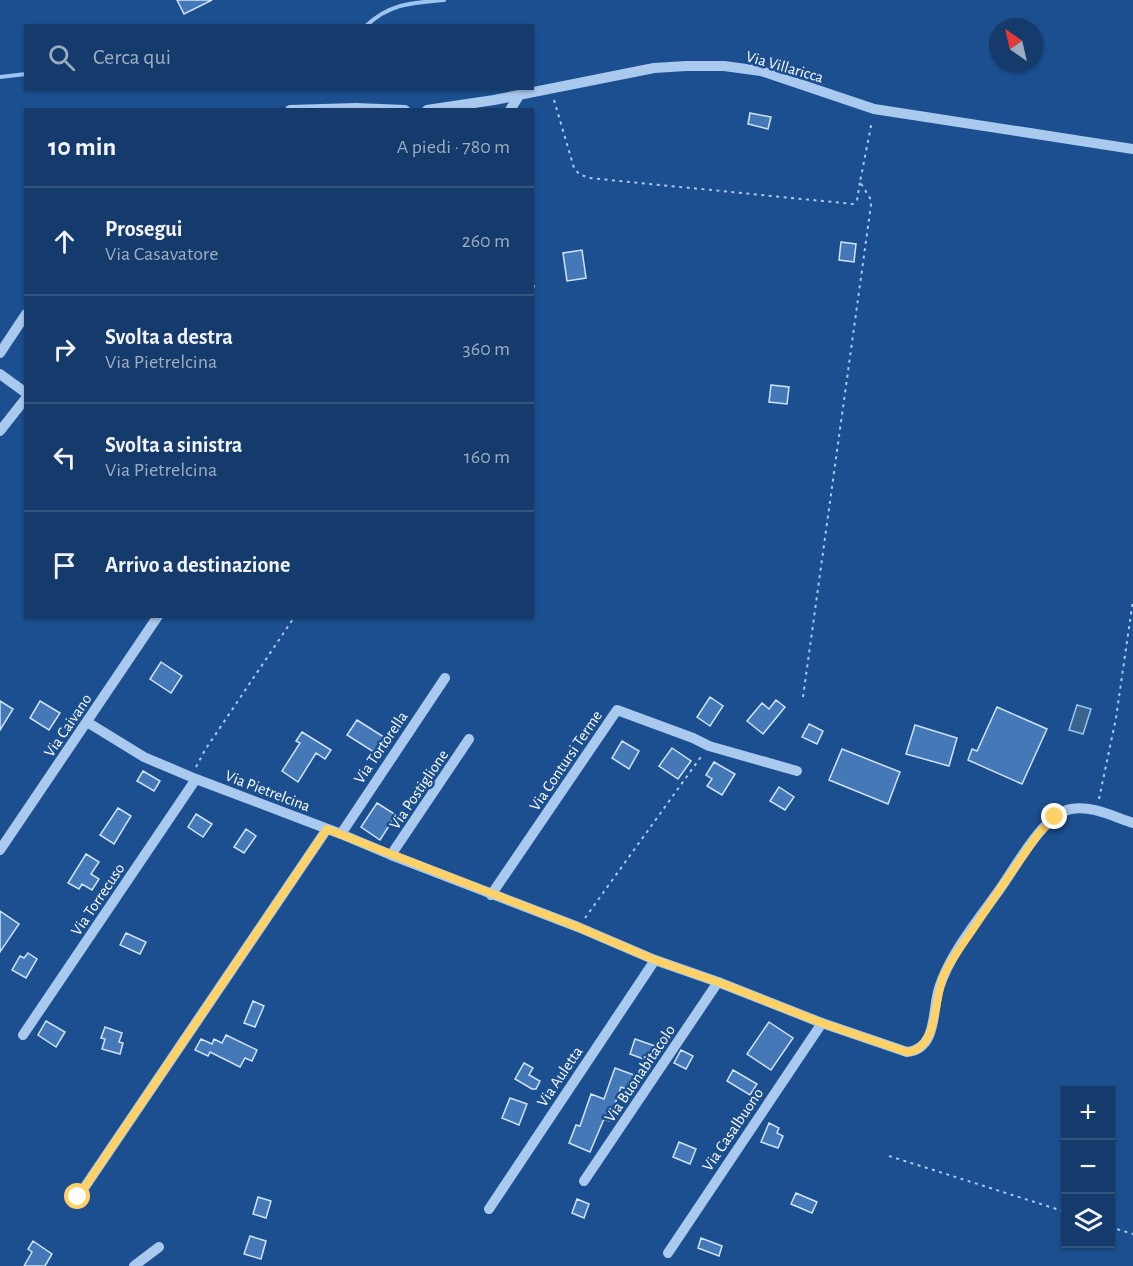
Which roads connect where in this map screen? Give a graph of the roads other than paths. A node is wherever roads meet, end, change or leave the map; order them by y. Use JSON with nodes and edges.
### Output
{"nodes":[{"id":1,"x":520,"y":94,"type":"junction"},
{"id":2,"x":443,"y":108,"type":"edge"},
{"id":3,"x":511,"y":108,"type":"edge"},
{"id":4,"x":1133,"y":149,"type":"edge"},
{"id":5,"x":24,"y":317,"type":"edge"},
{"id":6,"x":0,"y":354,"type":"edge"},
{"id":7,"x":0,"y":374,"type":"edge"},
{"id":8,"x":24,"y":392,"type":"edge"},
{"id":9,"x":24,"y":401,"type":"edge"},
{"id":10,"x":0,"y":431,"type":"edge"},
{"id":11,"x":157,"y":618,"type":"edge"},
{"id":12,"x":445,"y":678,"type":"dead end"},
{"id":13,"x":87,"y":722,"type":"junction"},
{"id":14,"x":469,"y":739,"type":"dead end"},
{"id":15,"x":797,"y":771,"type":"dead end"},
{"id":16,"x":193,"y":778,"type":"junction"},
{"id":17,"x":1133,"y":823,"type":"edge"},
{"id":18,"x":327,"y":829,"type":"junction"},
{"id":19,"x":341,"y":834,"type":"junction"},
{"id":20,"x":0,"y":850,"type":"edge"},
{"id":21,"x":391,"y":855,"type":"junction"},
{"id":22,"x":491,"y":894,"type":"junction"},
{"id":23,"x":655,"y":960,"type":"junction"},
{"id":24,"x":718,"y":982,"type":"junction"},
{"id":25,"x":822,"y":1023,"type":"junction"},
{"id":26,"x":23,"y":1035,"type":"dead end"},
{"id":27,"x":584,"y":1181,"type":"dead end"},
{"id":28,"x":78,"y":1197,"type":"dead end"},
{"id":29,"x":489,"y":1209,"type":"dead end"},
{"id":30,"x":159,"y":1247,"type":"dead end"},
{"id":31,"x":668,"y":1253,"type":"dead end"},
{"id":32,"x":134,"y":1266,"type":"edge"}],
"edges":[{"from":1,"to":2,"type":"street","name":"Via Villaricca"},
{"from":1,"to":3,"type":"street"},
{"from":1,"to":4,"type":"street","name":"Via Villaricca"},
{"from":5,"to":6,"type":"street"},
{"from":7,"to":8,"type":"street"},
{"from":9,"to":10,"type":"street"},
{"from":11,"to":13,"type":"street","name":"Via Caivano"},
{"from":12,"to":19,"type":"street","name":"Via Tortorella"},
{"from":13,"to":16,"type":"street","name":"Via Pietrelcina"},
{"from":13,"to":20,"type":"street","name":"Via Caivano"},
{"from":14,"to":21,"type":"street","name":"Via Postiglione"},
{"from":15,"to":22,"type":"street","name":"Via Contursi Terme"},
{"from":16,"to":18,"type":"street","name":"Via Pietrelcina"},
{"from":16,"to":26,"type":"street","name":"Via Torrecuso"},
{"from":17,"to":25,"type":"street","name":"Via Pietrelcina"},
{"from":18,"to":19,"type":"street","name":"Via Pietrelcina"},
{"from":18,"to":28,"type":"street"},
{"from":19,"to":21,"type":"street","name":"Via Pietrelcina"},
{"from":21,"to":22,"type":"street","name":"Via Pietrelcina"},
{"from":22,"to":23,"type":"street","name":"Via Pietrelcina"},
{"from":23,"to":24,"type":"street","name":"Via Pietrelcina"},
{"from":23,"to":29,"type":"street","name":"Via Auletta"},
{"from":24,"to":25,"type":"street","name":"Via Pietrelcina"},
{"from":24,"to":27,"type":"street","name":"Via Buonabitacolo"},
{"from":25,"to":31,"type":"street","name":"Via Casalbuono"},
{"from":30,"to":32,"type":"street"}]}
